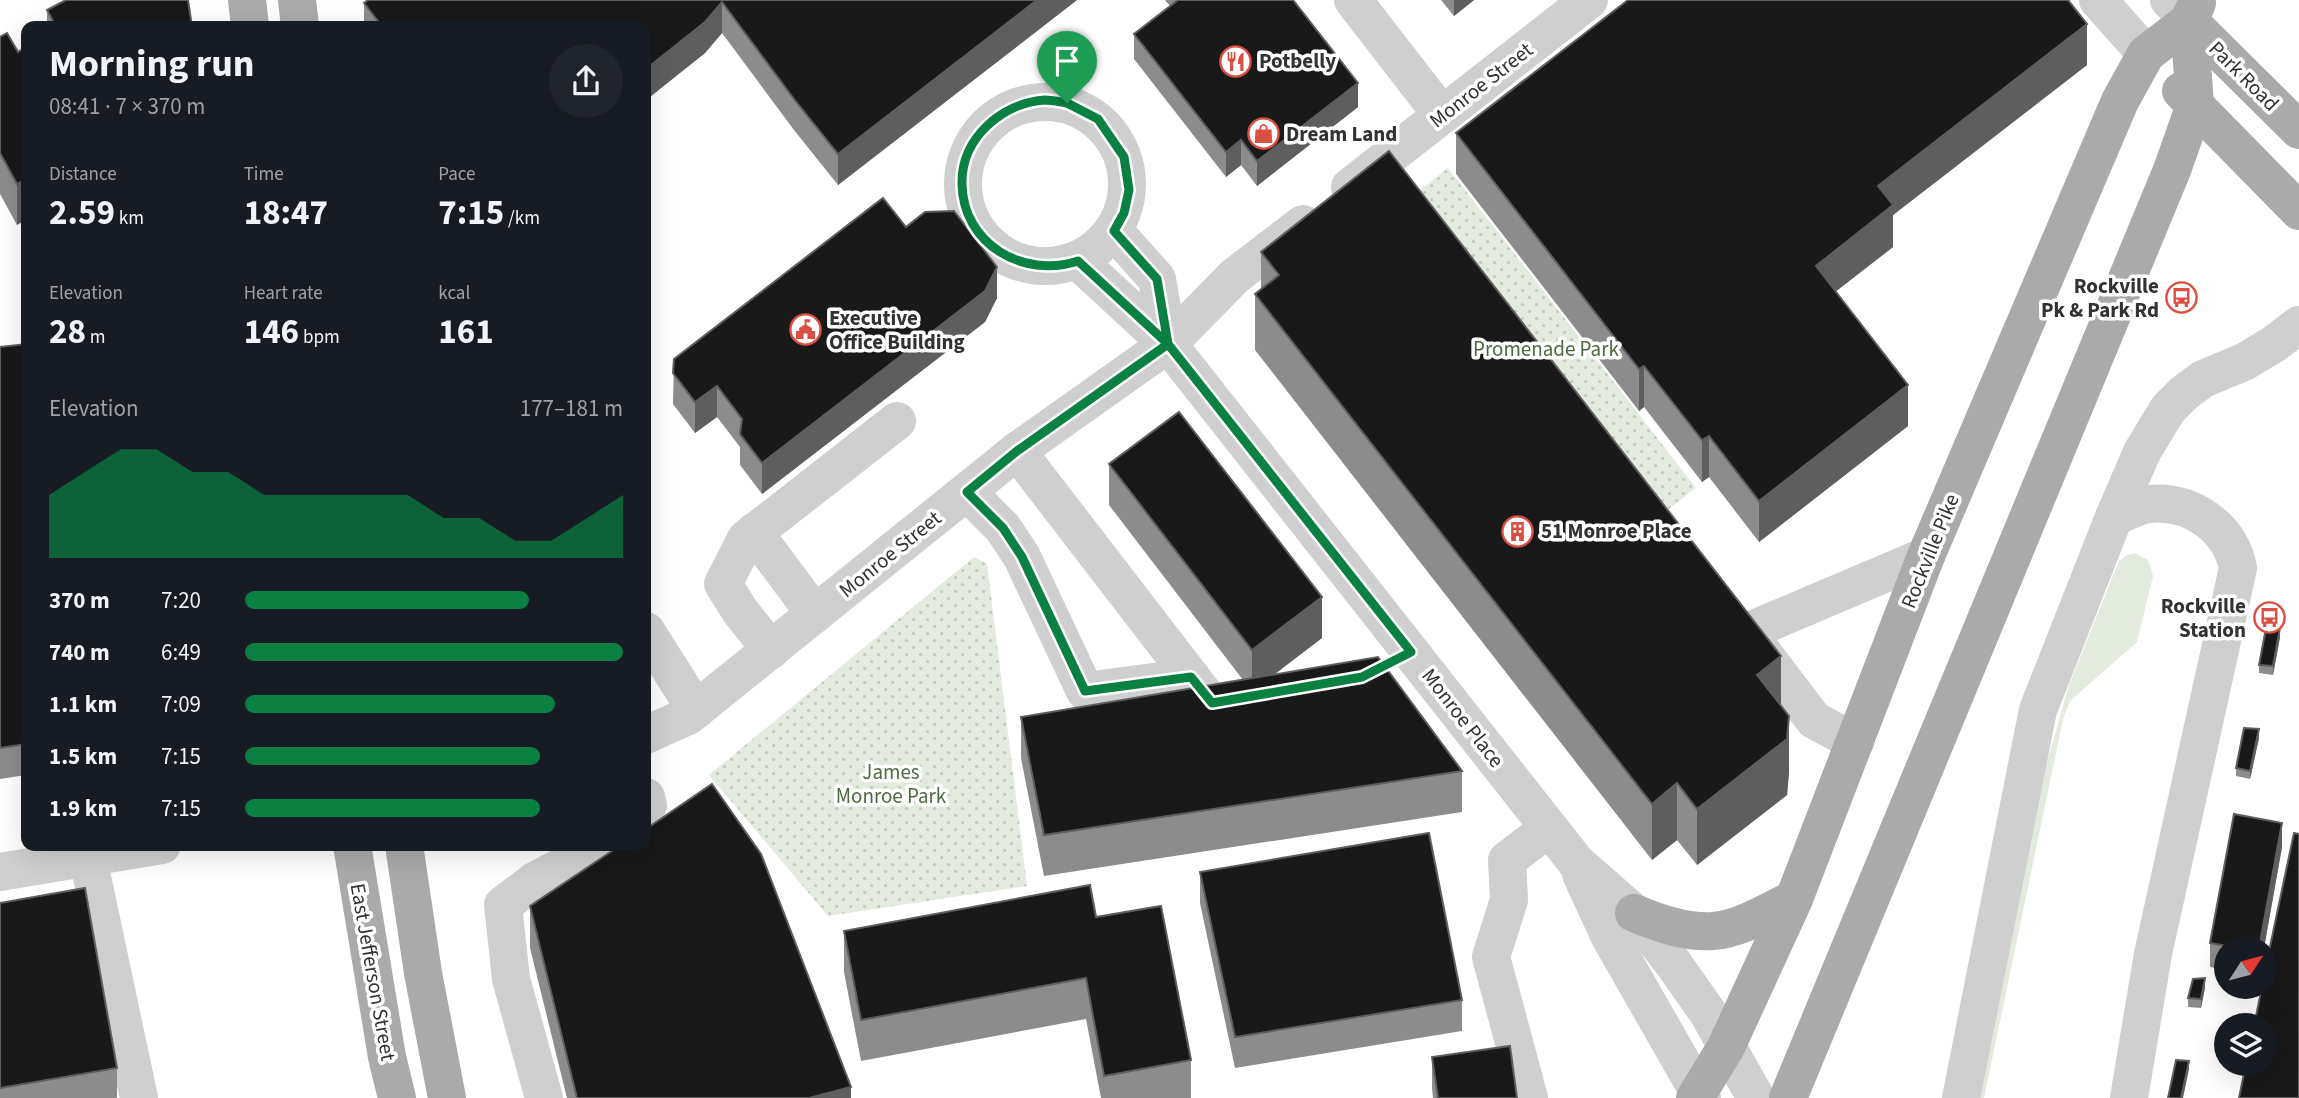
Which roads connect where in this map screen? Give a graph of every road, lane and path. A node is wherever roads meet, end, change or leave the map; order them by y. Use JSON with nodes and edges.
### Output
{"nodes":[{"id":1,"x":247,"y":0,"type":"edge"},
{"id":2,"x":297,"y":0,"type":"edge"},
{"id":3,"x":1353,"y":0,"type":"edge"},
{"id":4,"x":2098,"y":0,"type":"edge"},
{"id":5,"x":1583,"y":2,"type":"edge"},
{"id":6,"x":2185,"y":7,"type":"edge"},
{"id":7,"x":249,"y":21,"type":"edge"},
{"id":8,"x":299,"y":21,"type":"edge"},
{"id":9,"x":2146,"y":54,"type":"junction"},
{"id":10,"x":2195,"y":105,"type":"junction"},
{"id":11,"x":1455,"y":106,"type":"junction"},
{"id":12,"x":1492,"y":125,"type":"edge"},
{"id":13,"x":2299,"y":130,"type":"edge"},
{"id":14,"x":2299,"y":211,"type":"edge"},
{"id":15,"x":1114,"y":231,"type":"junction"},
{"id":16,"x":1078,"y":261,"type":"junction"},
{"id":17,"x":2299,"y":325,"type":"edge"},
{"id":18,"x":1168,"y":344,"type":"junction"},
{"id":19,"x":897,"y":421,"type":"dead end"},
{"id":20,"x":1017,"y":451,"type":"junction"},
{"id":21,"x":967,"y":492,"type":"junction"},
{"id":22,"x":2114,"y":517,"type":"junction"},
{"id":23,"x":754,"y":532,"type":"junction"},
{"id":24,"x":1926,"y":556,"type":"junction"},
{"id":25,"x":1724,"y":601,"type":"edge"},
{"id":26,"x":815,"y":614,"type":"junction"},
{"id":27,"x":1747,"y":632,"type":"junction"},
{"id":28,"x":651,"y":639,"type":"edge"},
{"id":29,"x":771,"y":649,"type":"junction"},
{"id":30,"x":1191,"y":677,"type":"junction"},
{"id":31,"x":1280,"y":691,"type":"edge"},
{"id":32,"x":696,"y":710,"type":"junction"},
{"id":33,"x":651,"y":733,"type":"edge"},
{"id":34,"x":1855,"y":742,"type":"junction"},
{"id":35,"x":1549,"y":828,"type":"junction"},
{"id":36,"x":128,"y":851,"type":"edge"},
{"id":37,"x":353,"y":851,"type":"edge"},
{"id":38,"x":405,"y":851,"type":"edge"},
{"id":39,"x":580,"y":851,"type":"edge"},
{"id":40,"x":88,"y":858,"type":"junction"},
{"id":41,"x":1576,"y":862,"type":"junction"},
{"id":42,"x":533,"y":863,"type":"edge"},
{"id":43,"x":0,"y":872,"type":"edge"},
{"id":44,"x":1794,"y":899,"type":"junction"},
{"id":45,"x":1634,"y":913,"type":"junction"},
{"id":46,"x":1726,"y":1047,"type":"junction"},
{"id":47,"x":1699,"y":1096,"type":"edge"},
{"id":48,"x":139,"y":1098,"type":"edge"},
{"id":49,"x":397,"y":1098,"type":"edge"},
{"id":50,"x":447,"y":1098,"type":"edge"},
{"id":51,"x":544,"y":1098,"type":"edge"},
{"id":52,"x":1529,"y":1098,"type":"edge"},
{"id":53,"x":1756,"y":1098,"type":"edge"},
{"id":54,"x":1788,"y":1098,"type":"edge"},
{"id":55,"x":1961,"y":1098,"type":"edge"},
{"id":56,"x":2129,"y":1098,"type":"edge"}],
"edges":[{"from":1,"to":7,"type":"main road"},
{"from":2,"to":8,"type":"main road"},
{"from":3,"to":11,"type":"street"},
{"from":4,"to":9,"type":"street"},
{"from":5,"to":11,"type":"street","name":"Monroe Street"},
{"from":6,"to":9,"type":"main road","name":"Rockville Pike"},
{"from":6,"to":10,"type":"main road"},
{"from":6,"to":13,"type":"main road","name":"Park Road"},
{"from":9,"to":10,"type":"main road"},
{"from":9,"to":24,"type":"main road","name":"Rockville Pike"},
{"from":10,"to":14,"type":"main road"},
{"from":10,"to":54,"type":"main road"},
{"from":11,"to":12,"type":"street"},
{"from":11,"to":18,"type":"street","name":"Monroe Street"},
{"from":15,"to":16,"type":"street"},
{"from":15,"to":16,"type":"street"},
{"from":15,"to":18,"type":"street"},
{"from":16,"to":18,"type":"street","name":"Monroe Place"},
{"from":17,"to":22,"type":"street"},
{"from":18,"to":20,"type":"street","name":"Monroe Street"},
{"from":18,"to":35,"type":"street","name":"Monroe Place"},
{"from":19,"to":23,"type":"street"},
{"from":20,"to":21,"type":"street","name":"Monroe Street"},
{"from":20,"to":30,"type":"street"},
{"from":21,"to":26,"type":"street","name":"Monroe Street"},
{"from":21,"to":30,"type":"street"},
{"from":22,"to":55,"type":"street"},
{"from":22,"to":56,"type":"street"},
{"from":23,"to":26,"type":"street"},
{"from":23,"to":29,"type":"street"},
{"from":24,"to":27,"type":"street"},
{"from":24,"to":34,"type":"main road","name":"Rockville Pike"},
{"from":25,"to":27,"type":"street"},
{"from":26,"to":29,"type":"street","name":"Monroe Street"},
{"from":27,"to":34,"type":"street"},
{"from":28,"to":32,"type":"street"},
{"from":29,"to":32,"type":"street","name":"Monroe Street"},
{"from":30,"to":31,"type":"street"},
{"from":32,"to":33,"type":"street","name":"Monroe Street"},
{"from":34,"to":44,"type":"main road","name":"Rockville Pike"},
{"from":35,"to":41,"type":"street","name":"Monroe Place"},
{"from":35,"to":52,"type":"street"},
{"from":36,"to":40,"type":"street"},
{"from":37,"to":49,"type":"main road","name":"East Jefferson Street"},
{"from":38,"to":50,"type":"main road"},
{"from":39,"to":42,"type":"street"},
{"from":40,"to":43,"type":"street"},
{"from":40,"to":48,"type":"street"},
{"from":41,"to":45,"type":"street","name":"Monroe Place"},
{"from":41,"to":47,"type":"street","name":"Monroe Place"},
{"from":42,"to":51,"type":"street"},
{"from":44,"to":45,"type":"main road"},
{"from":44,"to":46,"type":"main road","name":"Rockville Pike"},
{"from":45,"to":46,"type":"street","name":"Monroe Place"},
{"from":46,"to":47,"type":"main road","name":"Rockville Pike"},
{"from":46,"to":53,"type":"street","name":"Monroe Place"}]}
